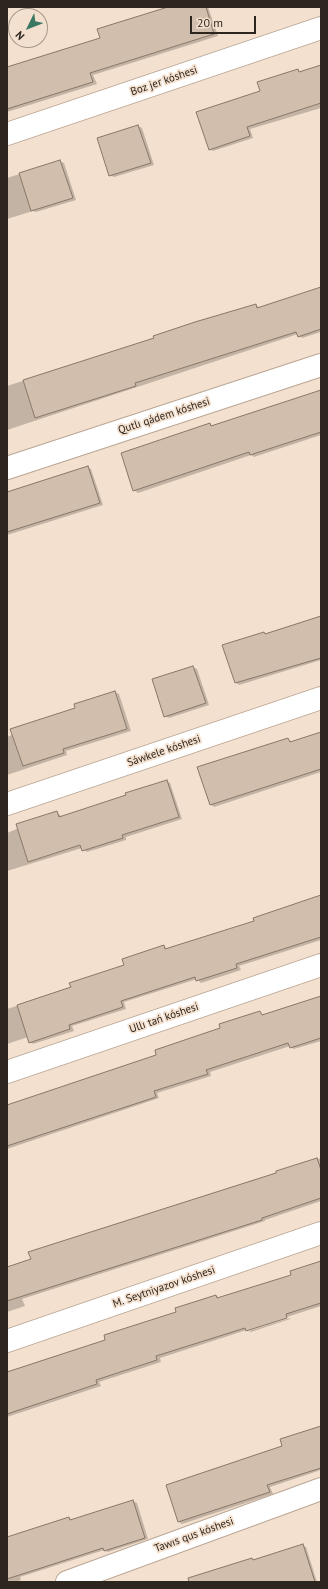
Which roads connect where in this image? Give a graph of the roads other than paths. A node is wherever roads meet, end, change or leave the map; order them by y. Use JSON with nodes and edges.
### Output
{"nodes":[{"id":1,"x":321,"y":28,"type":"edge"},
{"id":2,"x":7,"y":134,"type":"edge"},
{"id":3,"x":321,"y":365,"type":"edge"},
{"id":4,"x":7,"y":468,"type":"edge"},
{"id":5,"x":321,"y":698,"type":"edge"},
{"id":6,"x":7,"y":804,"type":"edge"},
{"id":7,"x":321,"y":965,"type":"edge"},
{"id":8,"x":7,"y":1072,"type":"edge"},
{"id":9,"x":321,"y":1233,"type":"edge"},
{"id":10,"x":7,"y":1341,"type":"edge"},
{"id":11,"x":321,"y":1489,"type":"edge"},
{"id":12,"x":67,"y":1582,"type":"edge"}],
"edges":[{"from":1,"to":2,"type":"street","name":"Boz jer kóshesi"},
{"from":3,"to":4,"type":"street","name":"Qutlı qádem kóshesi"},
{"from":5,"to":6,"type":"street","name":"Sáwkele kóshesi"},
{"from":7,"to":8,"type":"street","name":"Ullı tań kóshesi"},
{"from":9,"to":10,"type":"street","name":"M. Seytniyazov kóshesi"},
{"from":11,"to":12,"type":"street","name":"Tawıs qus kóshesi"}]}
